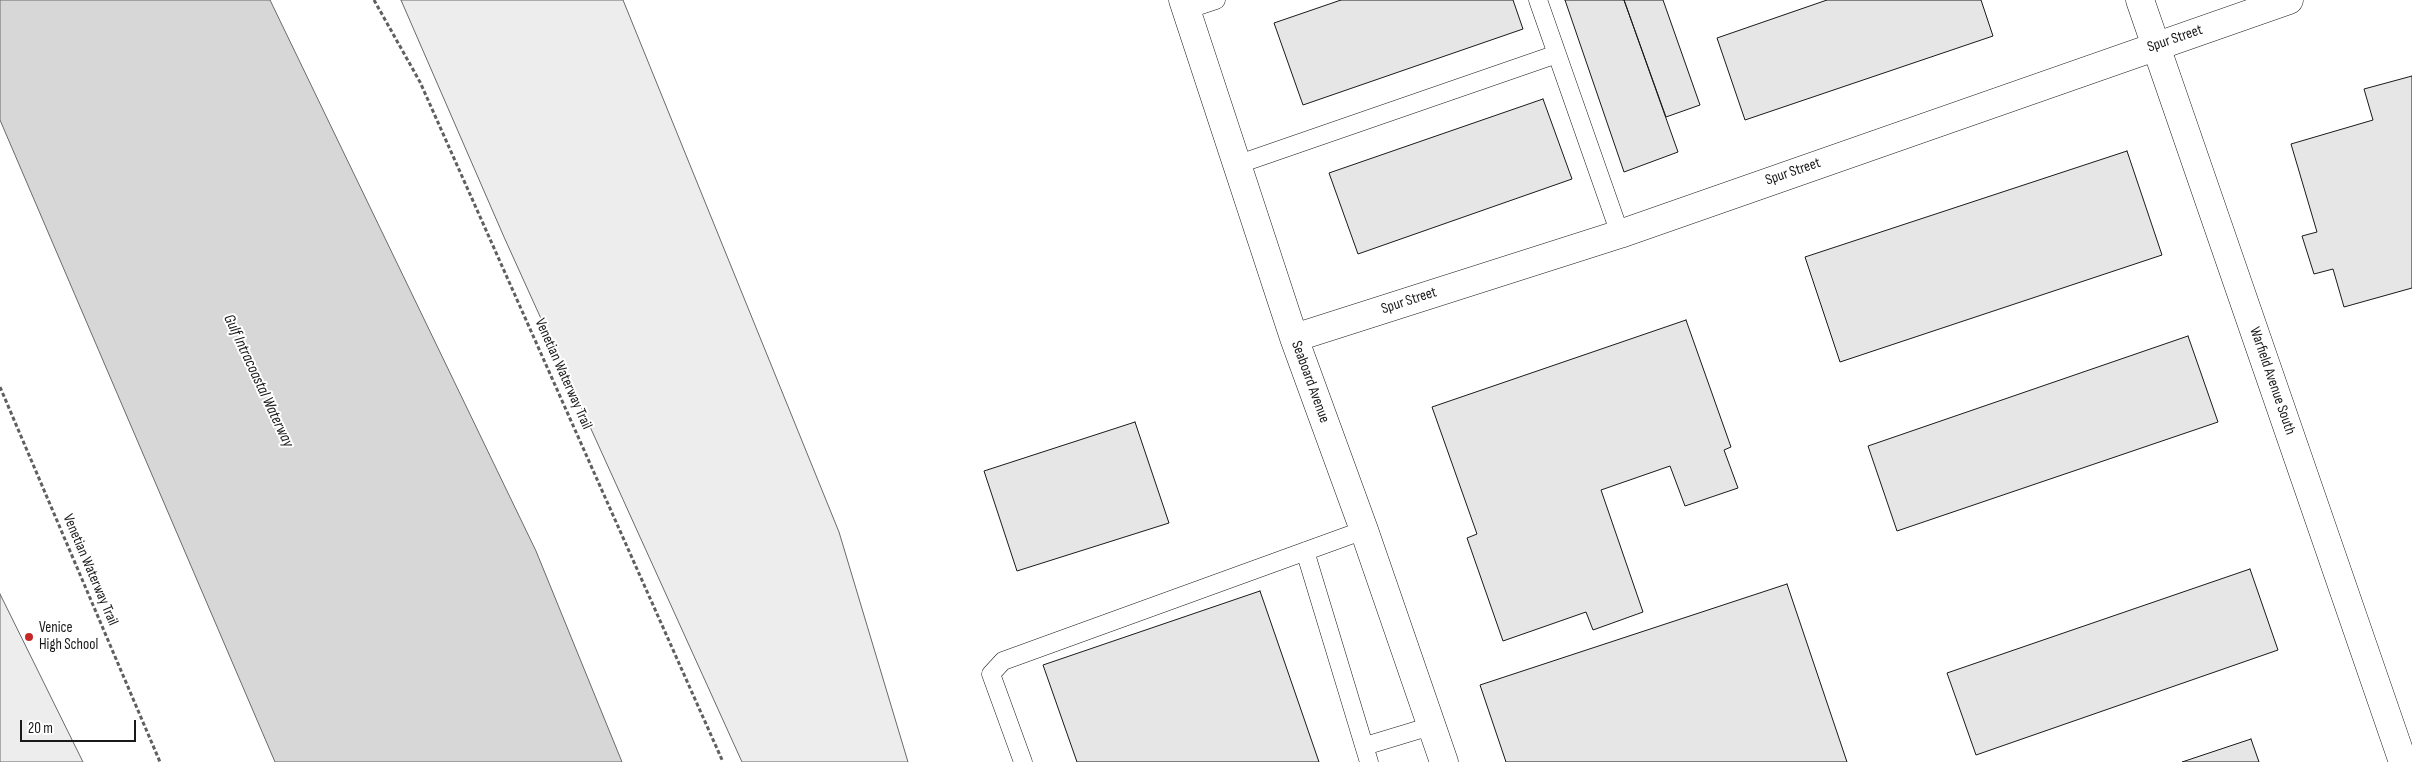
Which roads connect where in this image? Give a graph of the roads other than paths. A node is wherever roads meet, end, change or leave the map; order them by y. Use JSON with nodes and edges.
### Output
{"nodes":[{"id":1,"x":1216,"y":0,"type":"edge"},
{"id":2,"x":1538,"y":0,"type":"edge"},
{"id":3,"x":2140,"y":0,"type":"edge"},
{"id":4,"x":2289,"y":0,"type":"edge"},
{"id":5,"x":1185,"y":5,"type":"edge"},
{"id":6,"x":2156,"y":46,"type":"junction"},
{"id":7,"x":1557,"y":54,"type":"junction"},
{"id":8,"x":1239,"y":164,"type":"junction"},
{"id":9,"x":1620,"y":234,"type":"junction"},
{"id":10,"x":1294,"y":338,"type":"junction"},
{"id":11,"x":1364,"y":530,"type":"junction"},
{"id":12,"x":1305,"y":551,"type":"junction"},
{"id":13,"x":1431,"y":726,"type":"junction"},
{"id":14,"x":1367,"y":754,"type":"edge"},
{"id":15,"x":1024,"y":762,"type":"edge"},
{"id":16,"x":1444,"y":762,"type":"edge"},
{"id":17,"x":2403,"y":762,"type":"edge"}],
"edges":[{"from":1,"to":5,"type":"lane"},
{"from":2,"to":7,"type":"lane"},
{"from":3,"to":6,"type":"street","name":"Warfield Avenue South"},
{"from":4,"to":6,"type":"street","name":"Spur Street"},
{"from":5,"to":8,"type":"street","name":"Seaboard Avenue"},
{"from":6,"to":9,"type":"street","name":"Spur Street"},
{"from":6,"to":17,"type":"street","name":"Warfield Avenue South"},
{"from":7,"to":8,"type":"lane"},
{"from":7,"to":9,"type":"lane"},
{"from":8,"to":10,"type":"street","name":"Seaboard Avenue"},
{"from":9,"to":10,"type":"street","name":"Spur Street"},
{"from":10,"to":11,"type":"street","name":"Seaboard Avenue"},
{"from":11,"to":12,"type":"lane"},
{"from":11,"to":13,"type":"street","name":"Seaboard Avenue"},
{"from":12,"to":14,"type":"lane"},
{"from":12,"to":15,"type":"lane"},
{"from":13,"to":14,"type":"lane"},
{"from":13,"to":16,"type":"street","name":"Seaboard Avenue"}]}
